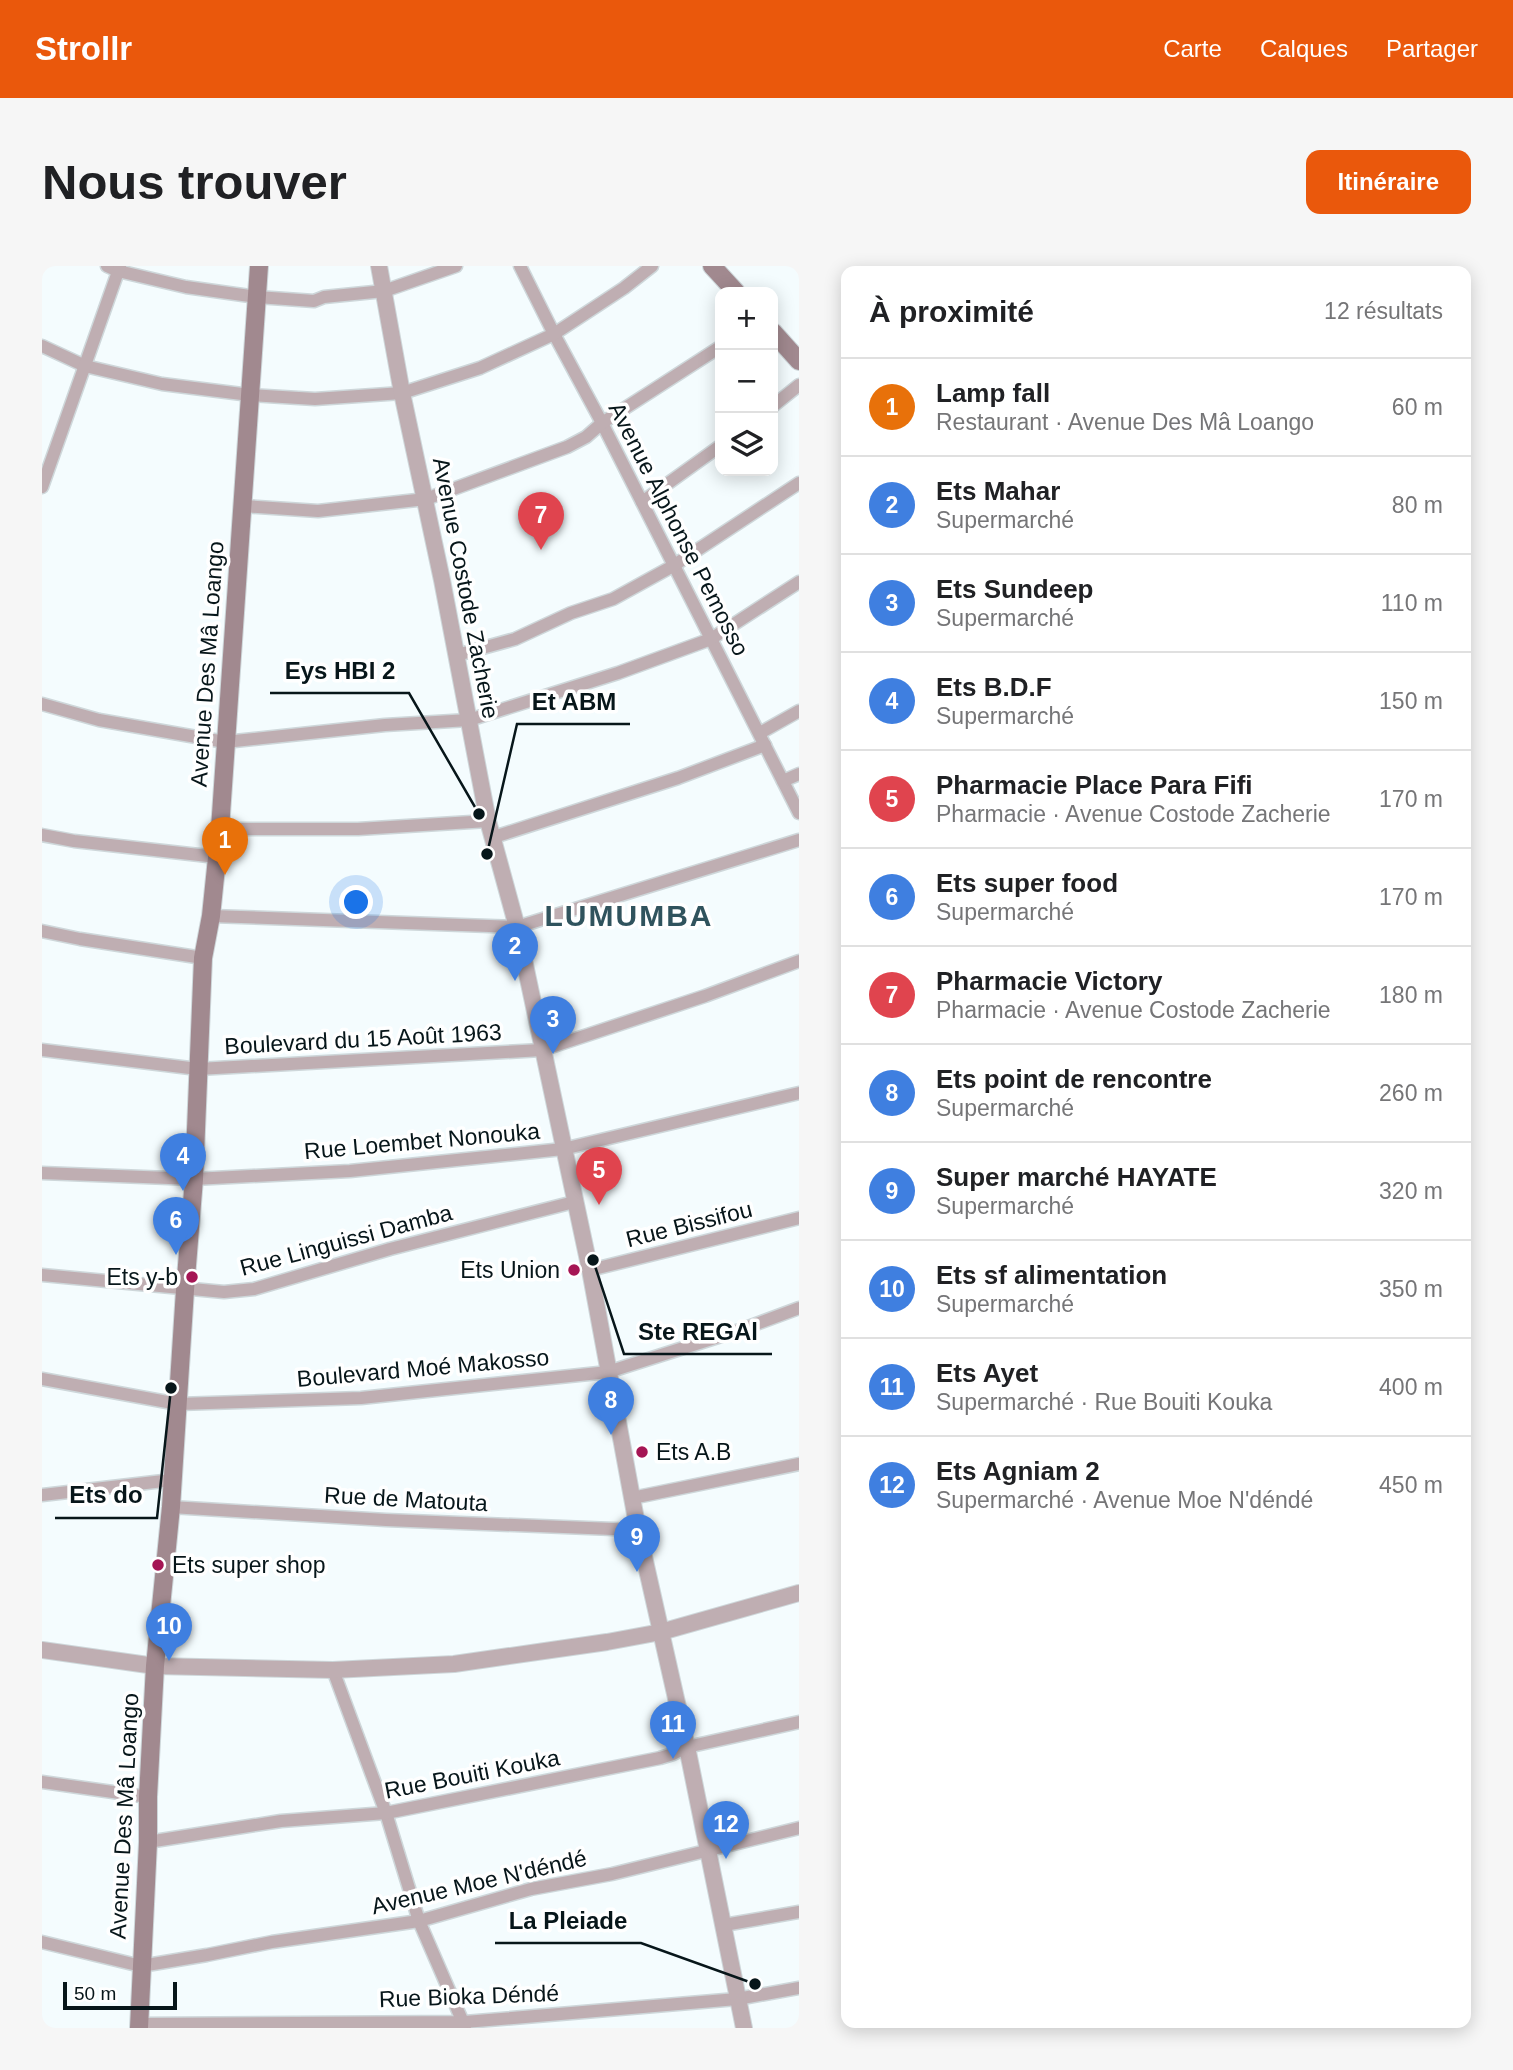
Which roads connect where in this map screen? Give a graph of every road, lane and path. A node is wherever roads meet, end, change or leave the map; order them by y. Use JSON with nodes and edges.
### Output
{"nodes":[{"id":1,"x":259,"y":266,"type":"edge"},
{"id":2,"x":379,"y":266,"type":"edge"},
{"id":3,"x":456,"y":266,"type":"edge"},
{"id":4,"x":520,"y":266,"type":"edge"},
{"id":5,"x":652,"y":266,"type":"edge"},
{"id":6,"x":712,"y":266,"type":"edge"},
{"id":7,"x":115,"y":268,"type":"edge"},
{"id":8,"x":731,"y":287,"type":"edge"},
{"id":9,"x":384,"y":291,"type":"junction"},
{"id":10,"x":257,"y":296,"type":"junction"},
{"id":11,"x":554,"y":334,"type":"junction"},
{"id":12,"x":778,"y":338,"type":"edge"},
{"id":13,"x":42,"y":346,"type":"edge"},
{"id":14,"x":715,"y":350,"type":"edge"},
{"id":15,"x":799,"y":361,"type":"edge"},
{"id":16,"x":85,"y":366,"type":"junction"},
{"id":17,"x":799,"y":385,"type":"edge"},
{"id":18,"x":402,"y":393,"type":"junction"},
{"id":19,"x":250,"y":395,"type":"junction"},
{"id":20,"x":778,"y":402,"type":"edge"},
{"id":21,"x":602,"y":423,"type":"junction"},
{"id":22,"x":715,"y":450,"type":"edge"},
{"id":23,"x":45,"y":469,"type":"edge"},
{"id":24,"x":799,"y":483,"type":"edge"},
{"id":25,"x":42,"y":487,"type":"edge"},
{"id":26,"x":426,"y":499,"type":"junction"},
{"id":27,"x":642,"y":502,"type":"junction"},
{"id":28,"x":243,"y":506,"type":"junction"},
{"id":29,"x":673,"y":566,"type":"junction"},
{"id":30,"x":799,"y":582,"type":"edge"},
{"id":31,"x":711,"y":639,"type":"junction"},
{"id":32,"x":457,"y":654,"type":"junction"},
{"id":33,"x":42,"y":704,"type":"edge"},
{"id":34,"x":799,"y":711,"type":"edge"},
{"id":35,"x":469,"y":720,"type":"junction"},
{"id":36,"x":762,"y":739,"type":"junction"},
{"id":37,"x":225,"y":742,"type":"junction"},
{"id":38,"x":799,"y":774,"type":"edge"},
{"id":39,"x":783,"y":781,"type":"junction"},
{"id":40,"x":799,"y":813,"type":"edge"},
{"id":41,"x":220,"y":829,"type":"junction"},
{"id":42,"x":491,"y":829,"type":"junction"},
{"id":43,"x":42,"y":835,"type":"edge"},
{"id":44,"x":799,"y":840,"type":"edge"},
{"id":45,"x":217,"y":857,"type":"junction"},
{"id":46,"x":211,"y":916,"type":"junction"},
{"id":47,"x":516,"y":927,"type":"junction"},
{"id":48,"x":42,"y":931,"type":"edge"},
{"id":49,"x":203,"y":958,"type":"junction"},
{"id":50,"x":799,"y":961,"type":"edge"},
{"id":51,"x":42,"y":1050,"type":"edge"},
{"id":52,"x":542,"y":1050,"type":"junction"},
{"id":53,"x":198,"y":1069,"type":"junction"},
{"id":54,"x":799,"y":1093,"type":"edge"},
{"id":55,"x":563,"y":1149,"type":"junction"},
{"id":56,"x":42,"y":1172,"type":"edge"},
{"id":57,"x":194,"y":1179,"type":"junction"},
{"id":58,"x":574,"y":1202,"type":"junction"},
{"id":59,"x":799,"y":1219,"type":"edge"},
{"id":60,"x":590,"y":1270,"type":"junction"},
{"id":61,"x":42,"y":1275,"type":"edge"},
{"id":62,"x":184,"y":1290,"type":"junction"},
{"id":63,"x":799,"y":1308,"type":"edge"},
{"id":64,"x":607,"y":1371,"type":"junction"},
{"id":65,"x":42,"y":1379,"type":"edge"},
{"id":66,"x":178,"y":1404,"type":"junction"},
{"id":67,"x":799,"y":1464,"type":"edge"},
{"id":68,"x":172,"y":1480,"type":"junction"},
{"id":69,"x":42,"y":1495,"type":"edge"},
{"id":70,"x":632,"y":1498,"type":"junction"},
{"id":71,"x":171,"y":1507,"type":"junction"},
{"id":72,"x":638,"y":1530,"type":"junction"},
{"id":73,"x":799,"y":1593,"type":"edge"},
{"id":74,"x":661,"y":1632,"type":"junction"},
{"id":75,"x":42,"y":1650,"type":"edge"},
{"id":76,"x":155,"y":1666,"type":"junction"},
{"id":77,"x":333,"y":1670,"type":"junction"},
{"id":78,"x":799,"y":1722,"type":"edge"},
{"id":79,"x":687,"y":1747,"type":"junction"},
{"id":80,"x":42,"y":1782,"type":"edge"},
{"id":81,"x":148,"y":1797,"type":"junction"},
{"id":82,"x":386,"y":1814,"type":"junction"},
{"id":83,"x":799,"y":1829,"type":"edge"},
{"id":84,"x":148,"y":1842,"type":"junction"},
{"id":85,"x":708,"y":1849,"type":"junction"},
{"id":86,"x":799,"y":1912,"type":"edge"},
{"id":87,"x":419,"y":1921,"type":"junction"},
{"id":88,"x":724,"y":1925,"type":"junction"},
{"id":89,"x":42,"y":1941,"type":"edge"},
{"id":90,"x":141,"y":1966,"type":"junction"},
{"id":91,"x":799,"y":1988,"type":"edge"},
{"id":92,"x":737,"y":1999,"type":"junction"},
{"id":93,"x":465,"y":2025,"type":"edge"},
{"id":94,"x":139,"y":2026,"type":"edge"},
{"id":95,"x":744,"y":2028,"type":"edge"}],
"edges":[{"from":1,"to":10,"type":"main road","name":"Avenue Des Mâ Loango"},
{"from":2,"to":9,"type":"street","name":"Avenue Costode Zacherie"},
{"from":3,"to":9,"type":"street"},
{"from":4,"to":11,"type":"street","name":"Avenue Alphonse Pemosso"},
{"from":5,"to":11,"type":"street"},
{"from":6,"to":8,"type":"main road"},
{"from":7,"to":10,"type":"street"},
{"from":7,"to":16,"type":"street"},
{"from":9,"to":10,"type":"street"},
{"from":9,"to":18,"type":"street","name":"Avenue Costode Zacherie"},
{"from":10,"to":19,"type":"main road","name":"Avenue Des Mâ Loango"},
{"from":11,"to":18,"type":"street"},
{"from":11,"to":21,"type":"street","name":"Avenue Alphonse Pemosso"},
{"from":12,"to":15,"type":"main road"},
{"from":13,"to":16,"type":"street"},
{"from":14,"to":21,"type":"street"},
{"from":16,"to":19,"type":"street"},
{"from":16,"to":23,"type":"street"},
{"from":17,"to":20,"type":"street"},
{"from":18,"to":19,"type":"street"},
{"from":18,"to":26,"type":"street","name":"Avenue Costode Zacherie"},
{"from":19,"to":28,"type":"main road","name":"Avenue Des Mâ Loango"},
{"from":21,"to":26,"type":"street"},
{"from":21,"to":27,"type":"street","name":"Avenue Alphonse Pemosso"},
{"from":22,"to":27,"type":"street"},
{"from":23,"to":25,"type":"street"},
{"from":24,"to":29,"type":"street"},
{"from":26,"to":28,"type":"street"},
{"from":26,"to":32,"type":"street","name":"Avenue Costode Zacherie"},
{"from":27,"to":29,"type":"street","name":"Avenue Alphonse Pemosso"},
{"from":28,"to":37,"type":"main road","name":"Avenue Des Mâ Loango"},
{"from":29,"to":31,"type":"street","name":"Avenue Alphonse Pemosso"},
{"from":29,"to":32,"type":"street"},
{"from":30,"to":31,"type":"street"},
{"from":31,"to":35,"type":"street"},
{"from":31,"to":36,"type":"street","name":"Avenue Alphonse Pemosso"},
{"from":32,"to":35,"type":"street","name":"Avenue Costode Zacherie"},
{"from":33,"to":37,"type":"street"},
{"from":34,"to":36,"type":"street"},
{"from":35,"to":37,"type":"street"},
{"from":35,"to":42,"type":"street","name":"Avenue Costode Zacherie"},
{"from":36,"to":39,"type":"street","name":"Avenue Alphonse Pemosso"},
{"from":36,"to":42,"type":"street"},
{"from":37,"to":41,"type":"main road","name":"Avenue Des Mâ Loango"},
{"from":38,"to":39,"type":"street"},
{"from":39,"to":40,"type":"street","name":"Avenue Alphonse Pemosso"},
{"from":41,"to":42,"type":"street"},
{"from":41,"to":45,"type":"main road","name":"Avenue Des Mâ Loango"},
{"from":42,"to":47,"type":"street","name":"Avenue Costode Zacherie"},
{"from":43,"to":45,"type":"street"},
{"from":44,"to":47,"type":"street"},
{"from":45,"to":46,"type":"main road","name":"Avenue Des Mâ Loango"},
{"from":46,"to":47,"type":"street"},
{"from":46,"to":49,"type":"main road","name":"Avenue Des Mâ Loango"},
{"from":47,"to":52,"type":"street","name":"Avenue Costode Zacherie"},
{"from":48,"to":49,"type":"street"},
{"from":49,"to":53,"type":"main road","name":"Avenue Des Mâ Loango"},
{"from":50,"to":52,"type":"street","name":"Boulevard du 15 Août 1963"},
{"from":51,"to":53,"type":"street","name":"Boulevard du 15 Août 1963"},
{"from":52,"to":53,"type":"street","name":"Boulevard du 15 Août 1963"},
{"from":52,"to":55,"type":"street","name":"Avenue Costode Zacherie"},
{"from":53,"to":57,"type":"main road","name":"Avenue Des Mâ Loango"},
{"from":54,"to":55,"type":"street","name":"Rue Loembet Nonouka"},
{"from":55,"to":57,"type":"street","name":"Rue Loembet Nonouka"},
{"from":55,"to":58,"type":"street","name":"Avenue Costode Zacherie"},
{"from":56,"to":57,"type":"street","name":"Rue Loembet Nonouka"},
{"from":57,"to":62,"type":"main road","name":"Avenue Des Mâ Loango"},
{"from":58,"to":60,"type":"street","name":"Avenue Costode Zacherie"},
{"from":58,"to":62,"type":"street","name":"Rue Linguissi Damba"},
{"from":59,"to":60,"type":"street","name":"Rue Bissifou"},
{"from":60,"to":64,"type":"street","name":"Avenue Costode Zacherie"},
{"from":61,"to":62,"type":"street","name":"Rue Linguissi Damba"},
{"from":62,"to":66,"type":"main road","name":"Avenue Des Mâ Loango"},
{"from":63,"to":64,"type":"street","name":"Boulevard Moé Makosso"},
{"from":64,"to":66,"type":"street","name":"Boulevard Moé Makosso"},
{"from":64,"to":70,"type":"street","name":"Avenue Costode Zacherie"},
{"from":65,"to":66,"type":"street","name":"Boulevard Moé Makosso"},
{"from":66,"to":68,"type":"main road","name":"Avenue Des Mâ Loango"},
{"from":67,"to":70,"type":"street"},
{"from":68,"to":69,"type":"street"},
{"from":68,"to":71,"type":"main road","name":"Avenue Des Mâ Loango"},
{"from":70,"to":72,"type":"street","name":"Avenue Costode Zacherie"},
{"from":71,"to":72,"type":"street","name":"Rue de Matouta"},
{"from":71,"to":76,"type":"main road","name":"Avenue Des Mâ Loango"},
{"from":72,"to":74,"type":"street","name":"Avenue Costode Zacherie"},
{"from":73,"to":74,"type":"street"},
{"from":74,"to":77,"type":"street"},
{"from":74,"to":79,"type":"street","name":"Avenue Costode Zacherie"},
{"from":75,"to":76,"type":"street"},
{"from":76,"to":77,"type":"street"},
{"from":76,"to":81,"type":"main road","name":"Avenue Des Mâ Loango"},
{"from":77,"to":82,"type":"street"},
{"from":78,"to":79,"type":"street","name":"Rue Bouiti Kouka"},
{"from":79,"to":82,"type":"street","name":"Rue Bouiti Kouka"},
{"from":79,"to":85,"type":"street","name":"Avenue Costode Zacherie"},
{"from":80,"to":81,"type":"street"},
{"from":81,"to":84,"type":"main road","name":"Avenue Des Mâ Loango"},
{"from":82,"to":84,"type":"street","name":"Rue Bouiti Kouka"},
{"from":82,"to":87,"type":"street"},
{"from":83,"to":85,"type":"street","name":"Avenue Moe N'déndé"},
{"from":84,"to":90,"type":"main road","name":"Avenue Des Mâ Loango"},
{"from":85,"to":87,"type":"street","name":"Avenue Moe N'déndé"},
{"from":85,"to":88,"type":"street","name":"Avenue Costode Zacherie"},
{"from":86,"to":88,"type":"street"},
{"from":87,"to":90,"type":"street","name":"Avenue Moe N'déndé"},
{"from":87,"to":93,"type":"street"},
{"from":88,"to":92,"type":"street","name":"Avenue Costode Zacherie"},
{"from":89,"to":90,"type":"street","name":"Avenue Moe N'déndé"},
{"from":90,"to":94,"type":"main road","name":"Avenue Des Mâ Loango"},
{"from":91,"to":92,"type":"street","name":"Rue Bioka Déndé"},
{"from":92,"to":93,"type":"street","name":"Rue Bioka Déndé"},
{"from":92,"to":95,"type":"street","name":"Avenue Costode Zacherie"},
{"from":93,"to":94,"type":"street","name":"Rue Bioka Déndé"}]}
